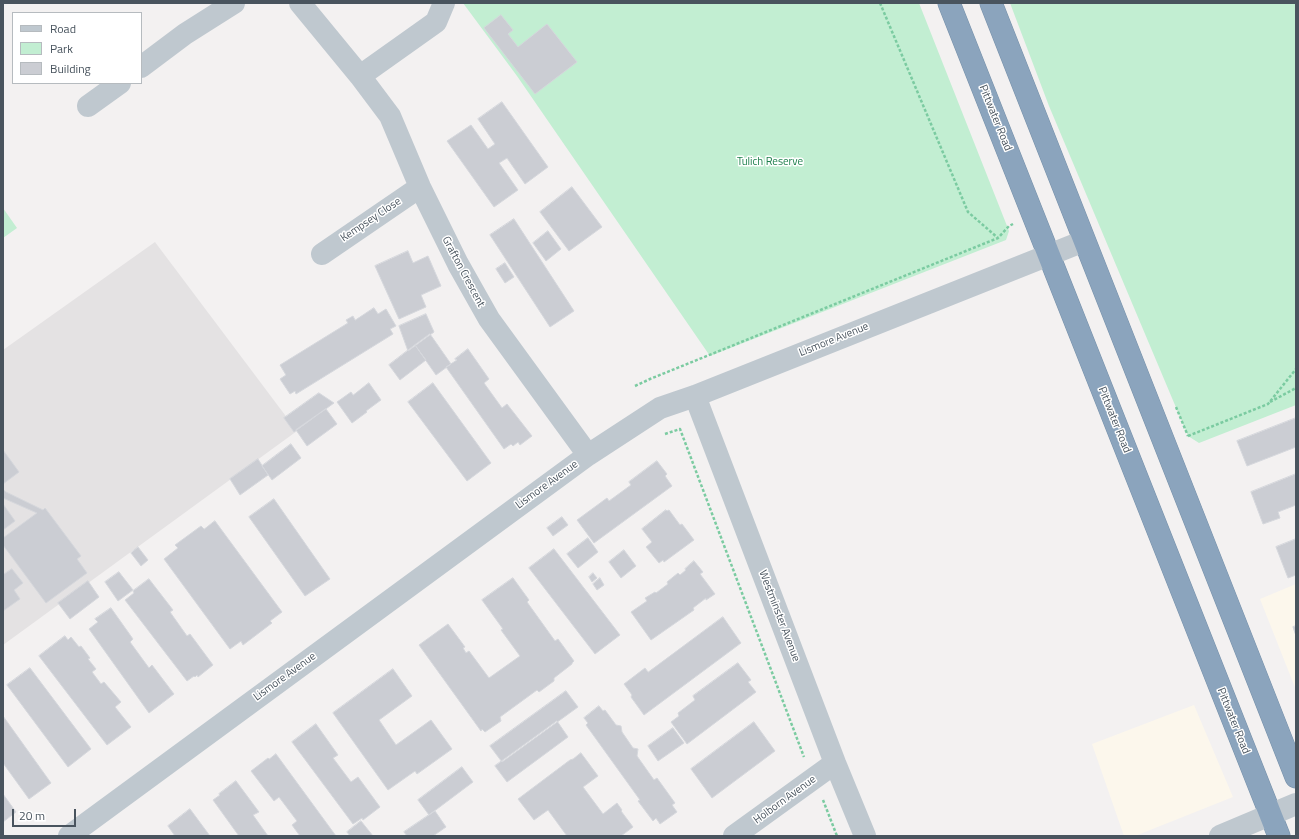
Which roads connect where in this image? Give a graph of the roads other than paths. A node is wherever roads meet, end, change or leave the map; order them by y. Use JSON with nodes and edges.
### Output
{"nodes":[{"id":1,"x":234,"y":3,"type":"edge"},
{"id":2,"x":300,"y":3,"type":"edge"},
{"id":3,"x":444,"y":3,"type":"edge"},
{"id":4,"x":949,"y":3,"type":"edge"},
{"id":5,"x":991,"y":3,"type":"edge"},
{"id":6,"x":142,"y":66,"type":"edge"},
{"id":7,"x":360,"y":76,"type":"junction"},
{"id":8,"x":119,"y":84,"type":"edge"},
{"id":9,"x":88,"y":106,"type":"dead end"},
{"id":10,"x":420,"y":187,"type":"junction"},
{"id":11,"x":1084,"y":241,"type":"junction"},
{"id":12,"x":322,"y":254,"type":"dead end"},
{"id":13,"x":1048,"y":255,"type":"junction"},
{"id":14,"x":694,"y":396,"type":"junction"},
{"id":15,"x":588,"y":455,"type":"junction"},
{"id":16,"x":835,"y":763,"type":"junction"},
{"id":17,"x":1296,"y":777,"type":"edge"},
{"id":18,"x":1296,"y":804,"type":"edge"},
{"id":19,"x":1271,"y":815,"type":"junction"},
{"id":20,"x":69,"y":836,"type":"edge"},
{"id":21,"x":734,"y":836,"type":"edge"},
{"id":22,"x":865,"y":836,"type":"edge"},
{"id":23,"x":1220,"y":836,"type":"edge"},
{"id":24,"x":1278,"y":836,"type":"edge"}],
"edges":[{"from":1,"to":6,"type":"street"},
{"from":2,"to":7,"type":"street","name":"Grafton Crescent"},
{"from":3,"to":7,"type":"street"},
{"from":4,"to":13,"type":"highway","name":"Pittwater Road"},
{"from":5,"to":11,"type":"highway"},
{"from":7,"to":10,"type":"street","name":"Grafton Crescent"},
{"from":8,"to":9,"type":"street"},
{"from":10,"to":12,"type":"street","name":"Kempsey Close"},
{"from":10,"to":15,"type":"street","name":"Grafton Crescent"},
{"from":11,"to":13,"type":"street","name":"Lismore Avenue"},
{"from":11,"to":17,"type":"highway"},
{"from":13,"to":14,"type":"street","name":"Lismore Avenue"},
{"from":13,"to":19,"type":"highway","name":"Pittwater Road"},
{"from":14,"to":15,"type":"street","name":"Lismore Avenue"},
{"from":14,"to":16,"type":"street","name":"Westminster Avenue"},
{"from":15,"to":20,"type":"street","name":"Lismore Avenue"},
{"from":16,"to":21,"type":"street","name":"Holborn Avenue"},
{"from":16,"to":22,"type":"street","name":"Westminster Avenue"},
{"from":18,"to":19,"type":"street"},
{"from":19,"to":23,"type":"street"},
{"from":19,"to":24,"type":"highway","name":"Pittwater Road"}]}
